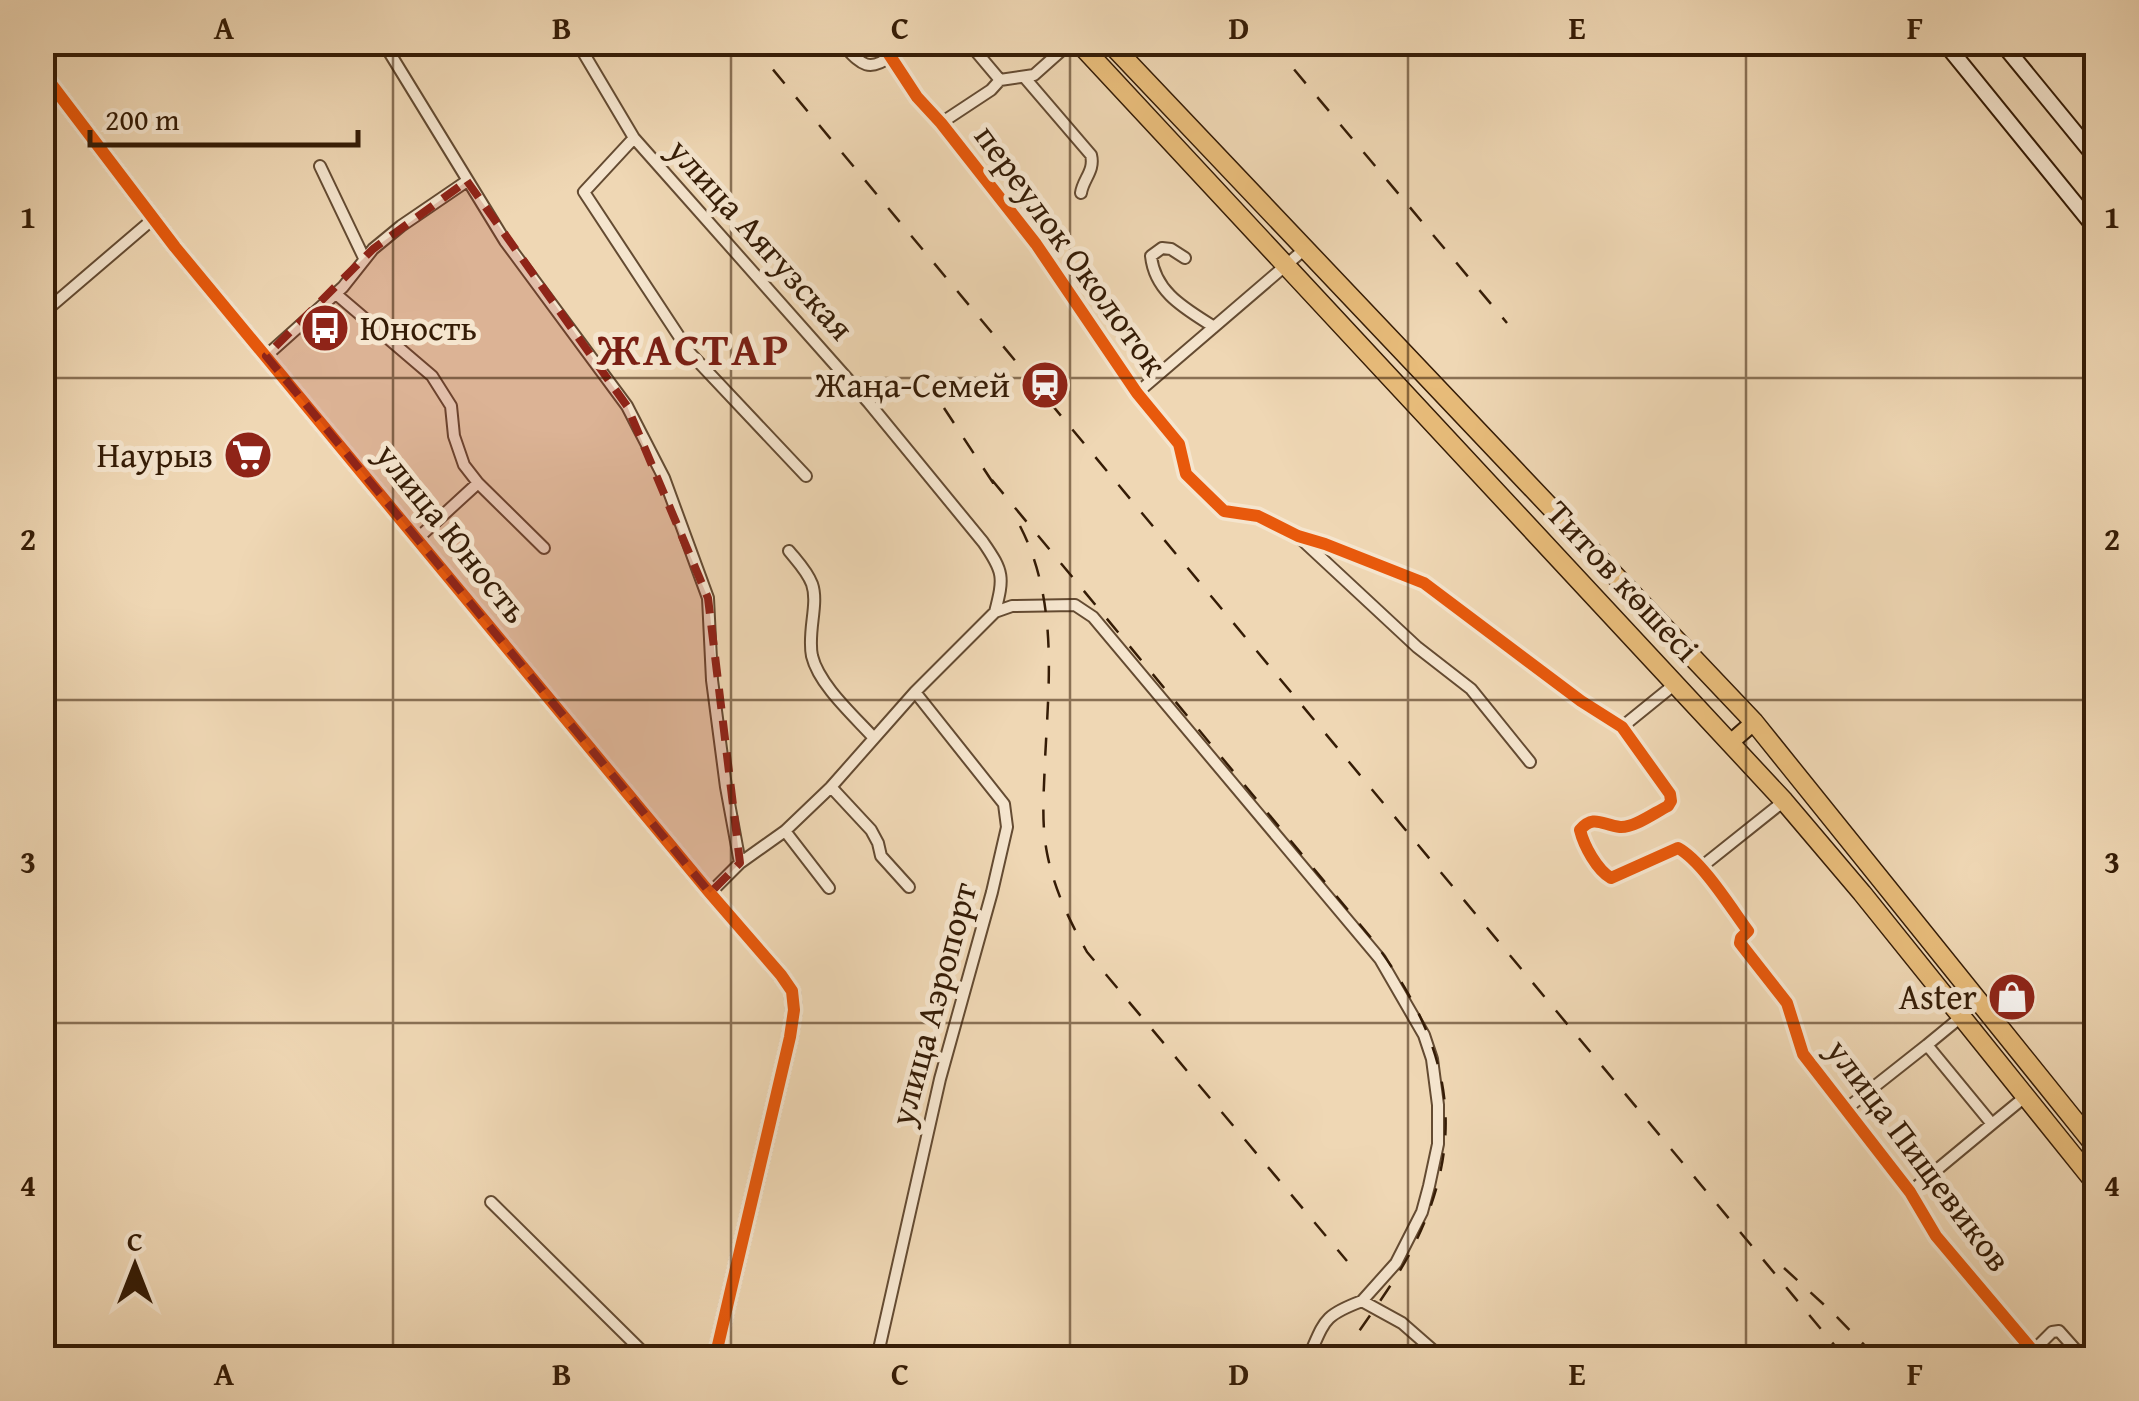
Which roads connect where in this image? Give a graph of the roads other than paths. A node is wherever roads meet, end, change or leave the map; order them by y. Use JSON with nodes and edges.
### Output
{"nodes":[{"id":1,"x":382,"y":42,"type":"edge"},
{"id":2,"x":576,"y":42,"type":"edge"},
{"id":3,"x":840,"y":42,"type":"edge"},
{"id":4,"x":881,"y":42,"type":"edge"},
{"id":5,"x":968,"y":42,"type":"edge"},
{"id":6,"x":1074,"y":42,"type":"edge"},
{"id":7,"x":1109,"y":42,"type":"edge"},
{"id":8,"x":1944,"y":42,"type":"edge"},
{"id":9,"x":2001,"y":42,"type":"edge"},
{"id":10,"x":892,"y":56,"type":"junction"},
{"id":11,"x":42,"y":72,"type":"edge"},
{"id":12,"x":1025,"y":78,"type":"junction"},
{"id":13,"x":1000,"y":80,"type":"junction"},
{"id":14,"x":941,"y":123,"type":"junction"},
{"id":15,"x":634,"y":138,"type":"junction"},
{"id":16,"x":2096,"y":158,"type":"edge"},
{"id":17,"x":320,"y":166,"type":"dead end"},
{"id":18,"x":467,"y":181,"type":"junction"},
{"id":19,"x":1081,"y":194,"type":"dead end"},
{"id":20,"x":154,"y":219,"type":"junction"},
{"id":21,"x":2096,"y":229,"type":"edge"},
{"id":22,"x":1306,"y":248,"type":"junction"},
{"id":23,"x":364,"y":258,"type":"junction"},
{"id":24,"x":1185,"y":258,"type":"dead end"},
{"id":25,"x":1286,"y":266,"type":"junction"},
{"id":26,"x":336,"y":294,"type":"junction"},
{"id":27,"x":42,"y":314,"type":"edge"},
{"id":28,"x":1214,"y":327,"type":"junction"},
{"id":29,"x":266,"y":356,"type":"junction"},
{"id":30,"x":1137,"y":393,"type":"junction"},
{"id":31,"x":806,"y":476,"type":"dead end"},
{"id":32,"x":478,"y":483,"type":"junction"},
{"id":33,"x":1298,"y":536,"type":"junction"},
{"id":34,"x":418,"y":540,"type":"junction"},
{"id":35,"x":544,"y":548,"type":"dead end"},
{"id":36,"x":789,"y":550,"type":"dead end"},
{"id":37,"x":995,"y":612,"type":"junction"},
{"id":38,"x":1675,"y":684,"type":"junction"},
{"id":39,"x":915,"y":692,"type":"junction"},
{"id":40,"x":1754,"y":722,"type":"junction"},
{"id":41,"x":1622,"y":727,"type":"junction"},
{"id":42,"x":874,"y":738,"type":"junction"},
{"id":43,"x":1730,"y":744,"type":"junction"},
{"id":44,"x":1530,"y":762,"type":"dead end"},
{"id":45,"x":831,"y":787,"type":"junction"},
{"id":46,"x":1784,"y":801,"type":"junction"},
{"id":47,"x":785,"y":831,"type":"junction"},
{"id":48,"x":740,"y":863,"type":"junction"},
{"id":49,"x":1700,"y":868,"type":"junction"},
{"id":50,"x":909,"y":887,"type":"dead end"},
{"id":51,"x":830,"y":888,"type":"dead end"},
{"id":52,"x":710,"y":894,"type":"junction"},
{"id":53,"x":1961,"y":1016,"type":"junction"},
{"id":54,"x":1927,"y":1044,"type":"junction"},
{"id":55,"x":2026,"y":1096,"type":"junction"},
{"id":56,"x":1846,"y":1109,"type":"junction"},
{"id":57,"x":1992,"y":1124,"type":"junction"},
{"id":58,"x":2096,"y":1147,"type":"edge"},
{"id":59,"x":2096,"y":1184,"type":"edge"},
{"id":60,"x":1910,"y":1192,"type":"junction"},
{"id":61,"x":491,"y":1202,"type":"dead end"},
{"id":62,"x":1362,"y":1301,"type":"junction"},
{"id":63,"x":2036,"y":1355,"type":"edge"},
{"id":64,"x":648,"y":1358,"type":"edge"},
{"id":65,"x":715,"y":1358,"type":"edge"},
{"id":66,"x":877,"y":1358,"type":"edge"},
{"id":67,"x":1308,"y":1358,"type":"edge"},
{"id":68,"x":1442,"y":1358,"type":"edge"},
{"id":69,"x":2083,"y":1358,"type":"edge"}],
"edges":[{"from":1,"to":18,"type":"street"},
{"from":2,"to":15,"type":"street","name":"улица Аягузская"},
{"from":3,"to":10,"type":"street"},
{"from":4,"to":10,"type":"street","name":"переулок Околоток"},
{"from":5,"to":13,"type":"street"},
{"from":6,"to":12,"type":"street"},
{"from":6,"to":25,"type":"highway","name":"Титов көшесі"},
{"from":7,"to":22,"type":"highway","name":"Титов көшесі"},
{"from":8,"to":21,"type":"street"},
{"from":9,"to":16,"type":"street"},
{"from":10,"to":14,"type":"street","name":"переулок Околоток"},
{"from":11,"to":20,"type":"street","name":"улица Юность"},
{"from":12,"to":13,"type":"street"},
{"from":12,"to":19,"type":"street"},
{"from":13,"to":14,"type":"street"},
{"from":14,"to":30,"type":"street","name":"переулок Околоток"},
{"from":15,"to":31,"type":"street"},
{"from":15,"to":37,"type":"street","name":"улица Аягузская"},
{"from":17,"to":23,"type":"street"},
{"from":18,"to":23,"type":"street"},
{"from":18,"to":48,"type":"street"},
{"from":20,"to":27,"type":"street"},
{"from":20,"to":29,"type":"street","name":"улица Юность"},
{"from":22,"to":25,"type":"street"},
{"from":22,"to":40,"type":"highway","name":"Титов көшесі"},
{"from":23,"to":26,"type":"street"},
{"from":24,"to":28,"type":"street"},
{"from":25,"to":28,"type":"street"},
{"from":25,"to":38,"type":"highway","name":"Титов көшесі"},
{"from":26,"to":29,"type":"street"},
{"from":26,"to":32,"type":"street"},
{"from":28,"to":30,"type":"street"},
{"from":29,"to":34,"type":"street","name":"улица Юность"},
{"from":30,"to":33,"type":"street","name":"переулок Околоток"},
{"from":32,"to":34,"type":"street"},
{"from":32,"to":35,"type":"street"},
{"from":33,"to":41,"type":"street"},
{"from":33,"to":44,"type":"street"},
{"from":34,"to":52,"type":"street","name":"улица Юность"},
{"from":36,"to":42,"type":"street"},
{"from":37,"to":39,"type":"street"},
{"from":37,"to":62,"type":"street"},
{"from":38,"to":41,"type":"street"},
{"from":38,"to":43,"type":"highway","name":"Титов көшесі"},
{"from":39,"to":42,"type":"street"},
{"from":39,"to":66,"type":"street","name":"улица Аэропорт"},
{"from":40,"to":43,"type":"main road"},
{"from":40,"to":58,"type":"highway","name":"Титов көшесі"},
{"from":41,"to":49,"type":"street"},
{"from":42,"to":45,"type":"street"},
{"from":43,"to":46,"type":"highway","name":"Титов көшесі"},
{"from":45,"to":47,"type":"street"},
{"from":45,"to":50,"type":"street"},
{"from":46,"to":49,"type":"street"},
{"from":46,"to":53,"type":"highway","name":"Титов көшесі"},
{"from":47,"to":48,"type":"street"},
{"from":47,"to":51,"type":"street"},
{"from":48,"to":52,"type":"street"},
{"from":49,"to":56,"type":"street","name":"улица Пищевиков"},
{"from":52,"to":65,"type":"street","name":"улица Юность"},
{"from":53,"to":54,"type":"street"},
{"from":53,"to":55,"type":"highway","name":"Титов көшесі"},
{"from":54,"to":56,"type":"street"},
{"from":54,"to":57,"type":"street"},
{"from":55,"to":57,"type":"street"},
{"from":55,"to":59,"type":"highway","name":"Титов көшесі"},
{"from":56,"to":60,"type":"street","name":"улица Пищевиков"},
{"from":57,"to":60,"type":"street"},
{"from":60,"to":63,"type":"street","name":"улица Пищевиков"},
{"from":61,"to":64,"type":"street"},
{"from":62,"to":67,"type":"street"},
{"from":62,"to":68,"type":"street"},
{"from":63,"to":69,"type":"street"}]}
